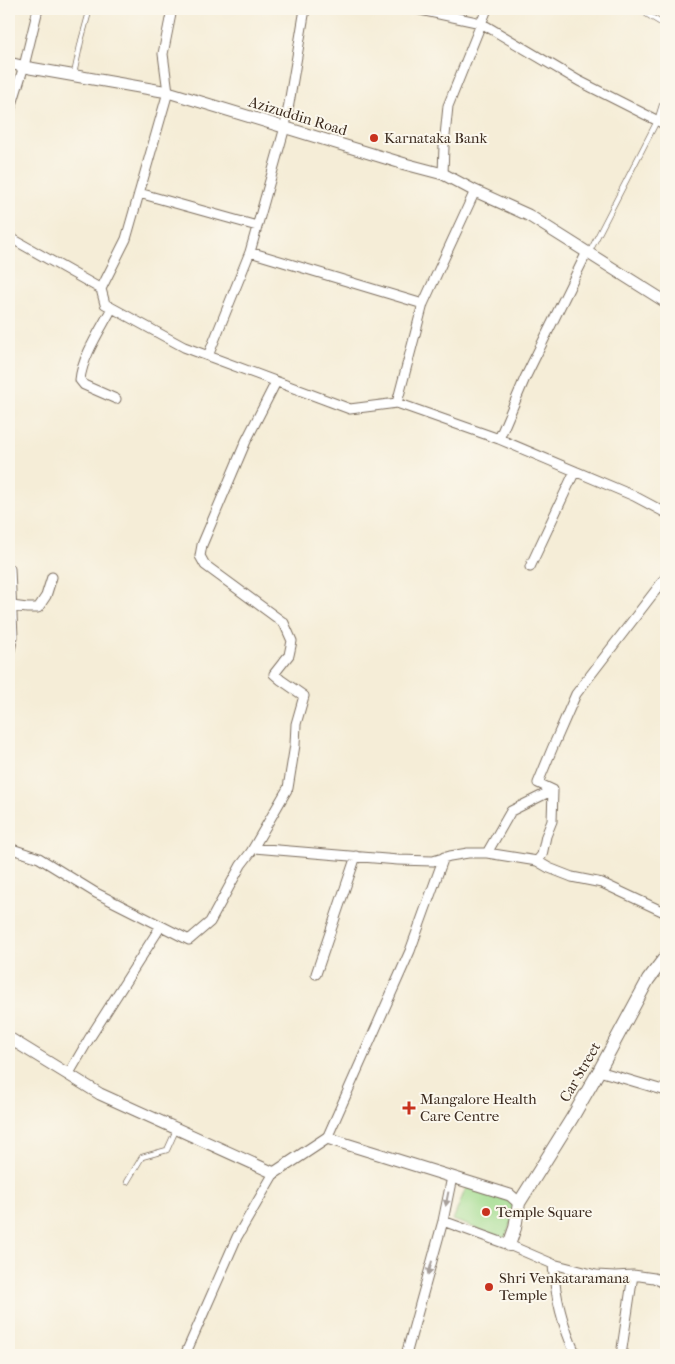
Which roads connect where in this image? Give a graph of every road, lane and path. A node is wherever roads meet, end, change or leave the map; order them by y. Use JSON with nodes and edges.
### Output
{"nodes":[{"id":1,"x":38,"y":9,"type":"edge"},
{"id":2,"x":172,"y":9,"type":"edge"},
{"id":3,"x":306,"y":9,"type":"edge"},
{"id":4,"x":416,"y":9,"type":"edge"},
{"id":5,"x":487,"y":9,"type":"edge"},
{"id":6,"x":638,"y":9,"type":"edge"},
{"id":7,"x":90,"y":12,"type":"dead end"},
{"id":8,"x":482,"y":23,"type":"junction"},
{"id":9,"x":666,"y":26,"type":"edge"},
{"id":10,"x":9,"y":63,"type":"edge"},
{"id":11,"x":24,"y":66,"type":"junction"},
{"id":12,"x":74,"y":76,"type":"junction"},
{"id":13,"x":168,"y":92,"type":"junction"},
{"id":14,"x":666,"y":102,"type":"edge"},
{"id":15,"x":9,"y":114,"type":"edge"},
{"id":16,"x":657,"y":121,"type":"junction"},
{"id":17,"x":666,"y":125,"type":"edge"},
{"id":18,"x":285,"y":128,"type":"junction"},
{"id":19,"x":443,"y":174,"type":"junction"},
{"id":20,"x":475,"y":191,"type":"junction"},
{"id":21,"x":139,"y":193,"type":"junction"},
{"id":22,"x":257,"y":226,"type":"junction"},
{"id":23,"x":9,"y":237,"type":"edge"},
{"id":24,"x":250,"y":252,"type":"junction"},
{"id":25,"x":588,"y":252,"type":"junction"},
{"id":26,"x":101,"y":289,"type":"junction"},
{"id":27,"x":666,"y":302,"type":"edge"},
{"id":28,"x":423,"y":304,"type":"junction"},
{"id":29,"x":112,"y":308,"type":"junction"},
{"id":30,"x":208,"y":356,"type":"junction"},
{"id":31,"x":276,"y":382,"type":"junction"},
{"id":32,"x":116,"y":399,"type":"dead end"},
{"id":33,"x":397,"y":403,"type":"junction"},
{"id":34,"x":499,"y":439,"type":"junction"},
{"id":35,"x":575,"y":472,"type":"junction"},
{"id":36,"x":666,"y":513,"type":"edge"},
{"id":37,"x":530,"y":566,"type":"dead end"},
{"id":38,"x":9,"y":568,"type":"edge"},
{"id":39,"x":52,"y":577,"type":"dead end"},
{"id":40,"x":666,"y":577,"type":"edge"},
{"id":41,"x":12,"y":606,"type":"junction"},
{"id":42,"x":9,"y":654,"type":"edge"},
{"id":43,"x":553,"y":790,"type":"junction"},
{"id":44,"x":9,"y":848,"type":"edge"},
{"id":45,"x":251,"y":852,"type":"junction"},
{"id":46,"x":486,"y":853,"type":"junction"},
{"id":47,"x":356,"y":856,"type":"junction"},
{"id":48,"x":444,"y":857,"type":"junction"},
{"id":49,"x":432,"y":861,"type":"junction"},
{"id":50,"x":537,"y":861,"type":"junction"},
{"id":51,"x":438,"y":870,"type":"junction"},
{"id":52,"x":666,"y":913,"type":"edge"},
{"id":53,"x":161,"y":926,"type":"junction"},
{"id":54,"x":666,"y":956,"type":"edge"},
{"id":55,"x":316,"y":974,"type":"dead end"},
{"id":56,"x":9,"y":1038,"type":"edge"},
{"id":57,"x":599,"y":1071,"type":"junction"},
{"id":58,"x":68,"y":1075,"type":"junction"},
{"id":59,"x":666,"y":1091,"type":"edge"},
{"id":60,"x":177,"y":1129,"type":"junction"},
{"id":61,"x":327,"y":1138,"type":"junction"},
{"id":62,"x":274,"y":1173,"type":"junction"},
{"id":63,"x":452,"y":1177,"type":"junction"},
{"id":64,"x":127,"y":1182,"type":"dead end"},
{"id":65,"x":519,"y":1203,"type":"junction"},
{"id":66,"x":443,"y":1221,"type":"junction"},
{"id":67,"x":509,"y":1245,"type":"junction"},
{"id":68,"x":553,"y":1264,"type":"junction"},
{"id":69,"x":633,"y":1275,"type":"junction"},
{"id":70,"x":666,"y":1284,"type":"edge"},
{"id":71,"x":186,"y":1355,"type":"edge"},
{"id":72,"x":406,"y":1355,"type":"edge"},
{"id":73,"x":576,"y":1355,"type":"edge"},
{"id":74,"x":621,"y":1355,"type":"edge"}],
"edges":[{"from":1,"to":11,"type":"street"},
{"from":2,"to":13,"type":"street"},
{"from":3,"to":18,"type":"street"},
{"from":4,"to":8,"type":"street"},
{"from":5,"to":8,"type":"street"},
{"from":6,"to":9,"type":"lane"},
{"from":7,"to":12,"type":"lane"},
{"from":8,"to":16,"type":"street"},
{"from":8,"to":19,"type":"street"},
{"from":10,"to":11,"type":"street","name":"Azizuddin Road"},
{"from":11,"to":12,"type":"street","name":"Azizuddin Road"},
{"from":11,"to":15,"type":"street"},
{"from":12,"to":13,"type":"street","name":"Azizuddin Road"},
{"from":13,"to":18,"type":"street","name":"Azizuddin Road"},
{"from":13,"to":21,"type":"street"},
{"from":14,"to":16,"type":"lane"},
{"from":16,"to":17,"type":"street"},
{"from":16,"to":25,"type":"lane"},
{"from":18,"to":19,"type":"street","name":"Azizuddin Road"},
{"from":18,"to":22,"type":"street"},
{"from":19,"to":20,"type":"street","name":"Azizuddin Road"},
{"from":20,"to":25,"type":"street","name":"Azizuddin Road"},
{"from":20,"to":28,"type":"street"},
{"from":21,"to":22,"type":"street"},
{"from":21,"to":26,"type":"street"},
{"from":22,"to":24,"type":"street"},
{"from":23,"to":26,"type":"street"},
{"from":24,"to":28,"type":"street"},
{"from":24,"to":30,"type":"street"},
{"from":25,"to":27,"type":"street","name":"Azizuddin Road"},
{"from":25,"to":34,"type":"street"},
{"from":26,"to":29,"type":"street"},
{"from":28,"to":33,"type":"street"},
{"from":29,"to":30,"type":"street"},
{"from":29,"to":32,"type":"street"},
{"from":30,"to":31,"type":"street"},
{"from":31,"to":33,"type":"street"},
{"from":31,"to":45,"type":"street"},
{"from":33,"to":34,"type":"street"},
{"from":34,"to":35,"type":"street"},
{"from":35,"to":36,"type":"street"},
{"from":35,"to":37,"type":"street"},
{"from":38,"to":41,"type":"street"},
{"from":39,"to":41,"type":"street"},
{"from":40,"to":43,"type":"street"},
{"from":41,"to":42,"type":"street"},
{"from":43,"to":46,"type":"street"},
{"from":43,"to":50,"type":"street"},
{"from":44,"to":53,"type":"street"},
{"from":45,"to":47,"type":"street"},
{"from":45,"to":53,"type":"street"},
{"from":46,"to":48,"type":"street"},
{"from":46,"to":50,"type":"street"},
{"from":47,"to":49,"type":"street"},
{"from":47,"to":55,"type":"street"},
{"from":48,"to":49,"type":"street"},
{"from":48,"to":51,"type":"street"},
{"from":49,"to":51,"type":"street"},
{"from":50,"to":52,"type":"street"},
{"from":51,"to":61,"type":"street"},
{"from":53,"to":58,"type":"street"},
{"from":54,"to":57,"type":"main road","name":"Car Street"},
{"from":56,"to":58,"type":"street"},
{"from":57,"to":59,"type":"street"},
{"from":57,"to":65,"type":"main road","name":"Car Street"},
{"from":58,"to":60,"type":"street"},
{"from":60,"to":62,"type":"street"},
{"from":60,"to":64,"type":"lane"},
{"from":61,"to":62,"type":"street"},
{"from":61,"to":63,"type":"street"},
{"from":62,"to":71,"type":"street"},
{"from":63,"to":65,"type":"street"},
{"from":63,"to":66,"type":"street","one_way":true},
{"from":65,"to":67,"type":"main road"},
{"from":66,"to":67,"type":"street"},
{"from":66,"to":72,"type":"street","one_way":true},
{"from":67,"to":68,"type":"street"},
{"from":68,"to":69,"type":"street"},
{"from":68,"to":73,"type":"street"},
{"from":69,"to":70,"type":"street"},
{"from":69,"to":74,"type":"street"}]}
